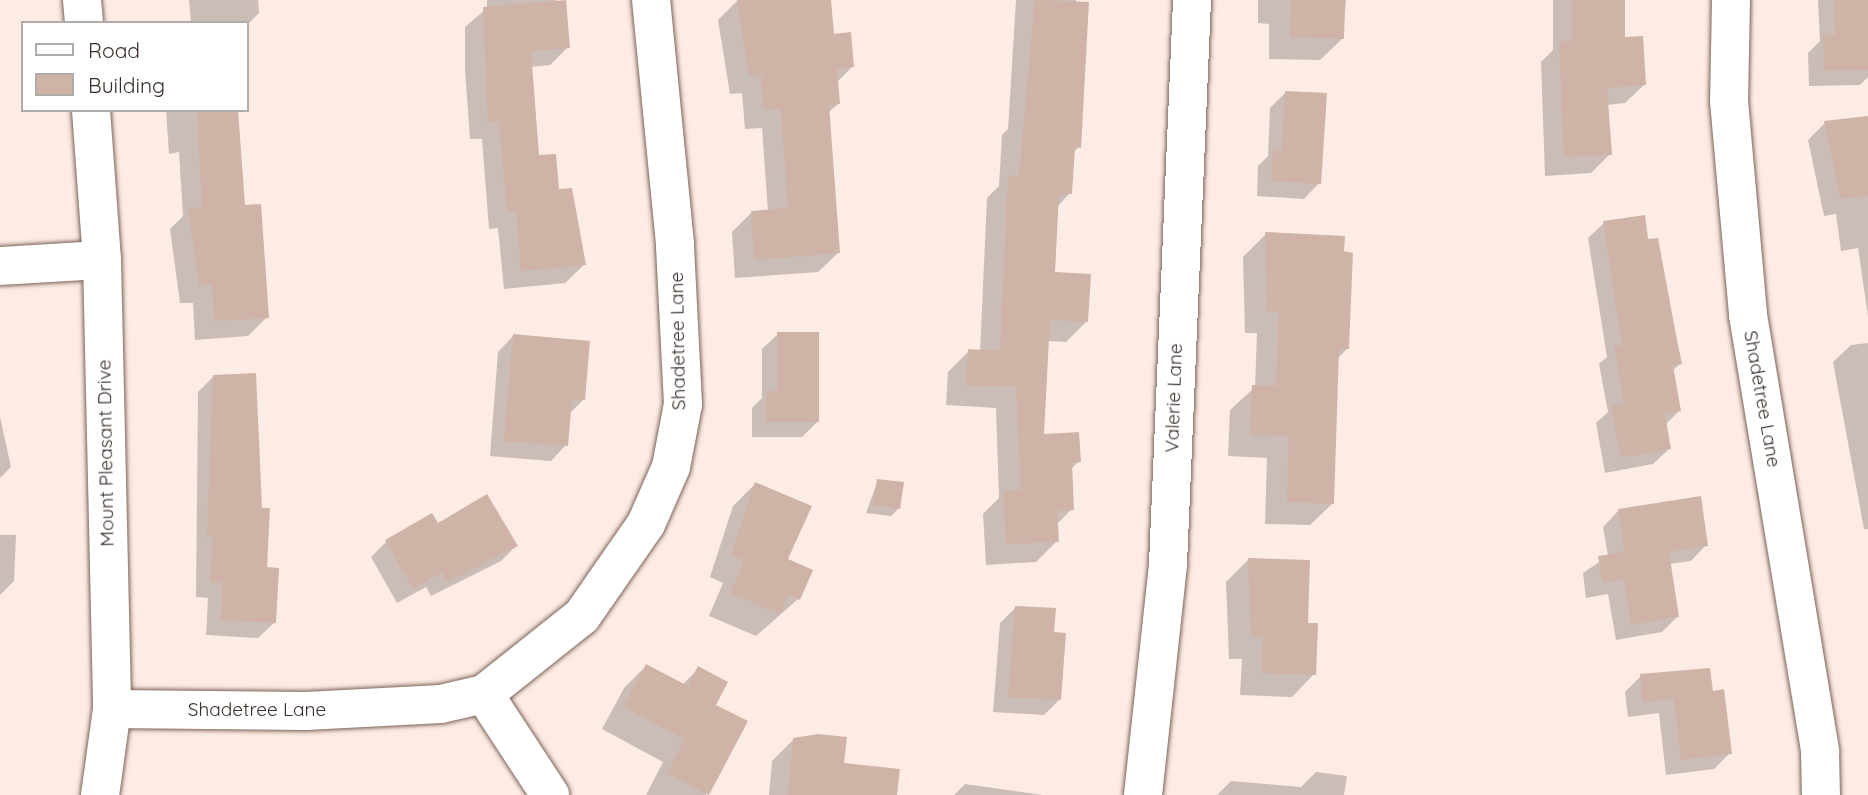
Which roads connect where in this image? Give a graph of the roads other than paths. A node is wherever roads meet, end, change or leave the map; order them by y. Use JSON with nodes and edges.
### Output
{"nodes":[{"id":1,"x":82,"y":0,"type":"edge"},
{"id":2,"x":651,"y":0,"type":"edge"},
{"id":3,"x":1192,"y":0,"type":"edge"},
{"id":4,"x":1731,"y":0,"type":"edge"},
{"id":5,"x":84,"y":21,"type":"edge"},
{"id":6,"x":91,"y":112,"type":"edge"},
{"id":7,"x":102,"y":260,"type":"junction"},
{"id":8,"x":0,"y":266,"type":"edge"},
{"id":9,"x":484,"y":694,"type":"junction"},
{"id":10,"x":112,"y":709,"type":"junction"},
{"id":11,"x":100,"y":795,"type":"edge"},
{"id":12,"x":550,"y":795,"type":"edge"},
{"id":13,"x":1143,"y":795,"type":"edge"},
{"id":14,"x":1821,"y":795,"type":"edge"}],
"edges":[{"from":1,"to":5,"type":"street"},
{"from":2,"to":9,"type":"street","name":"Shadetree Lane"},
{"from":3,"to":13,"type":"street","name":"Valerie Lane"},
{"from":4,"to":14,"type":"street","name":"Shadetree Lane"},
{"from":6,"to":7,"type":"street","name":"Mount Pleasant Drive"},
{"from":7,"to":8,"type":"street"},
{"from":7,"to":10,"type":"street","name":"Mount Pleasant Drive"},
{"from":9,"to":10,"type":"street","name":"Shadetree Lane"},
{"from":9,"to":12,"type":"street"},
{"from":10,"to":11,"type":"street","name":"Mount Pleasant Drive"}]}
